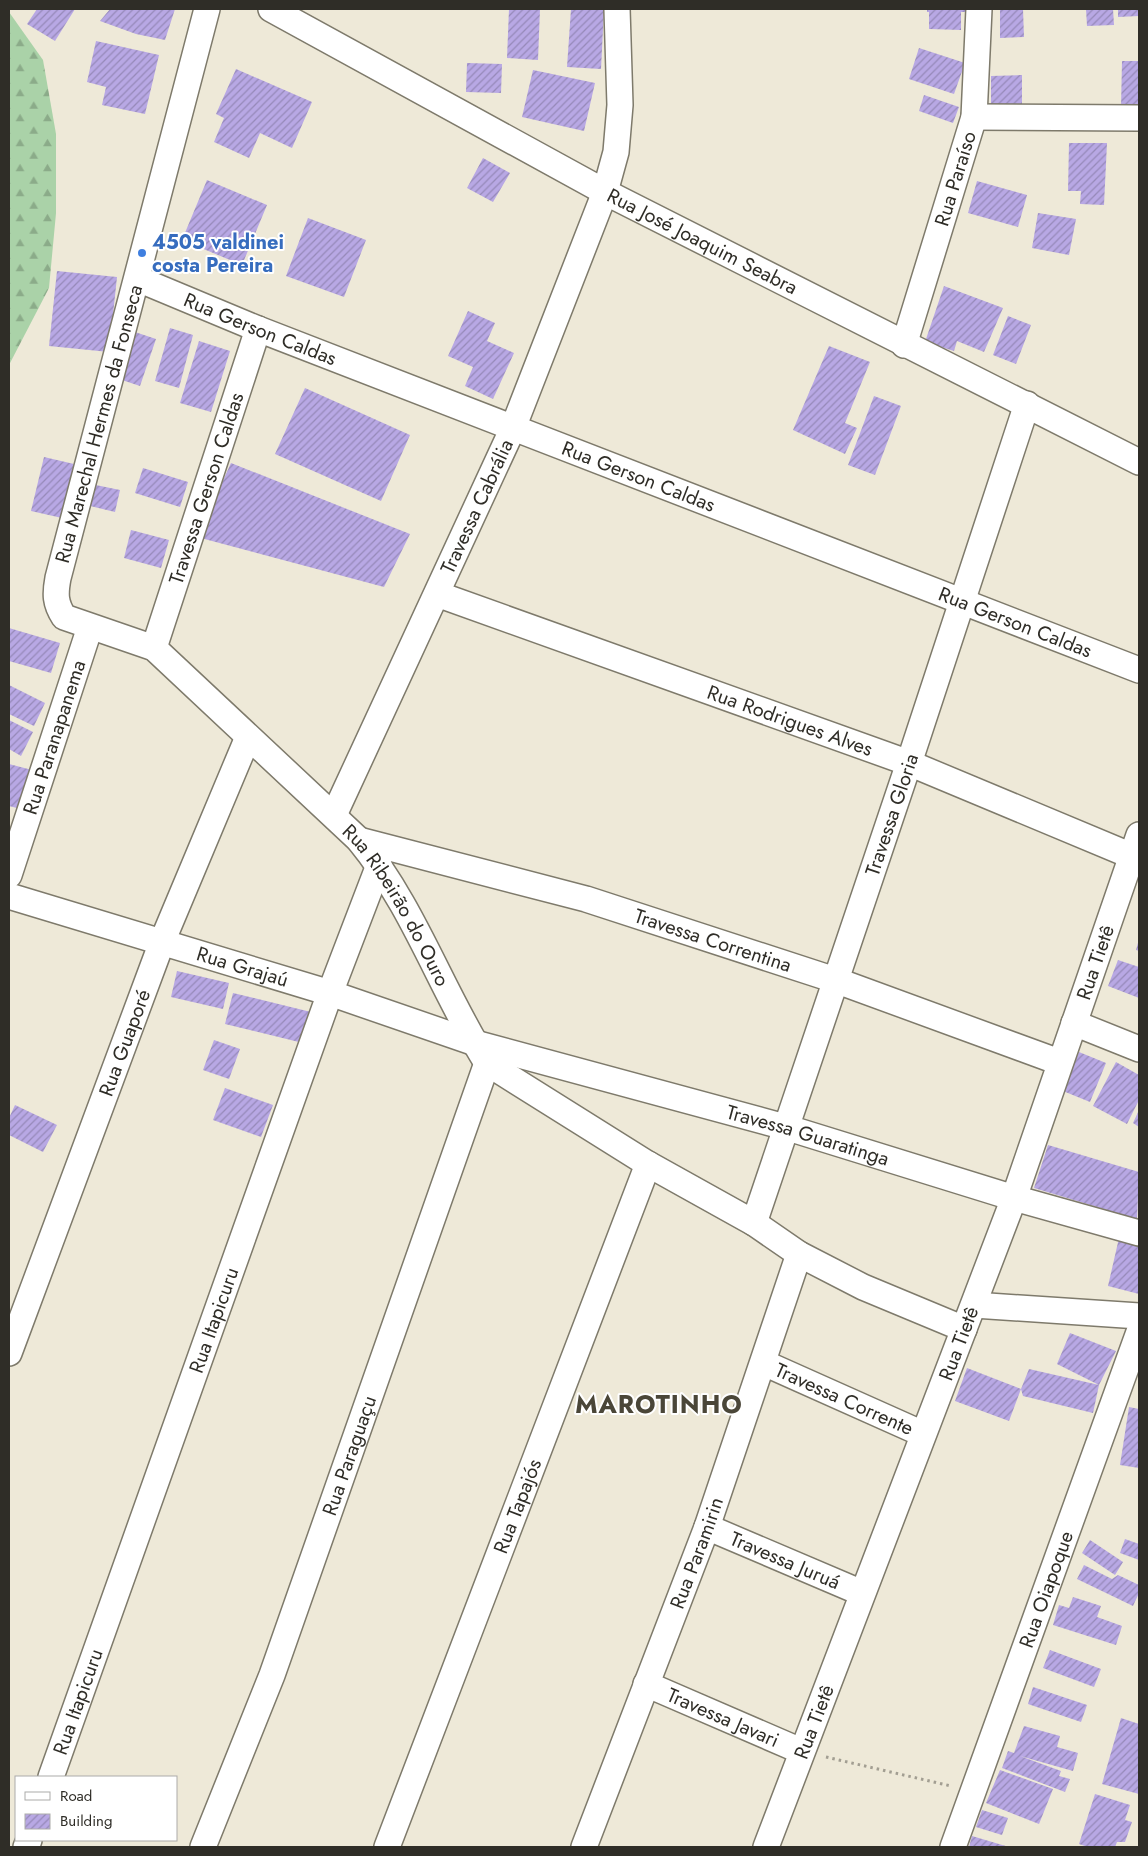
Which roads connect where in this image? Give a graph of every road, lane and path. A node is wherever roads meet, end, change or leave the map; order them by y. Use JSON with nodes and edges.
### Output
{"nodes":[{"id":1,"x":207,"y":9,"type":"edge"},
{"id":2,"x":271,"y":9,"type":"edge"},
{"id":3,"x":617,"y":9,"type":"edge"},
{"id":4,"x":979,"y":9,"type":"edge"},
{"id":5,"x":974,"y":117,"type":"junction"},
{"id":6,"x":1139,"y":118,"type":"edge"},
{"id":7,"x":605,"y":192,"type":"junction"},
{"id":8,"x":138,"y":278,"type":"junction"},
{"id":9,"x":258,"y":329,"type":"junction"},
{"id":10,"x":904,"y":345,"type":"junction"},
{"id":11,"x":1027,"y":404,"type":"junction"},
{"id":12,"x":513,"y":428,"type":"junction"},
{"id":13,"x":1139,"y":462,"type":"edge"},
{"id":14,"x":58,"y":578,"type":"joint"},
{"id":15,"x":437,"y":594,"type":"junction"},
{"id":16,"x":962,"y":601,"type":"junction"},
{"id":17,"x":90,"y":627,"type":"junction"},
{"id":18,"x":154,"y":648,"type":"junction"},
{"id":19,"x":1139,"y":670,"type":"edge"},
{"id":20,"x":248,"y":736,"type":"junction"},
{"id":21,"x":909,"y":764,"type":"junction"},
{"id":22,"x":334,"y":815,"type":"junction"},
{"id":23,"x":359,"y":840,"type":"junction"},
{"id":24,"x":1137,"y":850,"type":"edge"},
{"id":25,"x":379,"y":865,"type":"junction"},
{"id":26,"x":9,"y":874,"type":"edge"},
{"id":27,"x":9,"y":896,"type":"edge"},
{"id":28,"x":162,"y":942,"type":"junction"},
{"id":29,"x":835,"y":980,"type":"junction"},
{"id":30,"x":330,"y":992,"type":"junction"},
{"id":31,"x":1074,"y":1023,"type":"junction"},
{"id":32,"x":1139,"y":1050,"type":"edge"},
{"id":33,"x":481,"y":1053,"type":"junction"},
{"id":34,"x":1059,"y":1062,"type":"junction"},
{"id":35,"x":785,"y":1127,"type":"junction"},
{"id":36,"x":648,"y":1164,"type":"junction"},
{"id":37,"x":1014,"y":1198,"type":"junction"},
{"id":38,"x":754,"y":1222,"type":"junction"},
{"id":39,"x":1139,"y":1233,"type":"edge"},
{"id":40,"x":799,"y":1254,"type":"junction"},
{"id":41,"x":974,"y":1305,"type":"junction"},
{"id":42,"x":1139,"y":1316,"type":"edge"},
{"id":43,"x":964,"y":1329,"type":"junction"},
{"id":44,"x":1139,"y":1332,"type":"edge"},
{"id":45,"x":9,"y":1353,"type":"edge"},
{"id":46,"x":764,"y":1363,"type":"junction"},
{"id":47,"x":923,"y":1434,"type":"junction"},
{"id":48,"x":707,"y":1528,"type":"junction"},
{"id":49,"x":862,"y":1593,"type":"junction"},
{"id":50,"x":646,"y":1684,"type":"junction"},
{"id":51,"x":801,"y":1751,"type":"junction"},
{"id":52,"x":51,"y":1776,"type":"edge"},
{"id":53,"x":974,"y":1792,"type":"junction"},
{"id":54,"x":203,"y":1847,"type":"edge"},
{"id":55,"x":387,"y":1847,"type":"edge"},
{"id":56,"x":584,"y":1847,"type":"edge"},
{"id":57,"x":766,"y":1847,"type":"edge"},
{"id":58,"x":953,"y":1847,"type":"edge"}],
"edges":[{"from":1,"to":8,"type":"street","name":"Rua Marechal Hermes da Fonseca"},
{"from":2,"to":7,"type":"street","name":"Rua José Joaquim Seabra"},
{"from":3,"to":7,"type":"street","name":"Travessa Cabrália"},
{"from":4,"to":5,"type":"street","name":"Rua Paraíso"},
{"from":5,"to":6,"type":"street"},
{"from":5,"to":10,"type":"street","name":"Rua Paraíso"},
{"from":7,"to":10,"type":"street","name":"Rua José Joaquim Seabra"},
{"from":7,"to":12,"type":"street","name":"Travessa Cabrália"},
{"from":8,"to":9,"type":"street","name":"Rua Gerson Caldas"},
{"from":8,"to":14,"type":"street","name":"Rua Marechal Hermes da Fonseca"},
{"from":9,"to":12,"type":"street","name":"Rua Gerson Caldas"},
{"from":9,"to":18,"type":"street","name":"Travessa Gerson Caldas"},
{"from":10,"to":11,"type":"street","name":"Rua José Joaquim Seabra"},
{"from":11,"to":13,"type":"street","name":"Rua José Joaquim Seabra"},
{"from":11,"to":16,"type":"street","name":"Travessa Gloria"},
{"from":12,"to":15,"type":"street","name":"Travessa Cabrália"},
{"from":12,"to":16,"type":"street","name":"Rua Gerson Caldas"},
{"from":14,"to":17,"type":"street","name":"Rua Ribeirão do Ouro"},
{"from":15,"to":21,"type":"street","name":"Rua Rodrigues Alves"},
{"from":15,"to":22,"type":"street","name":"Travessa Cabrália"},
{"from":16,"to":19,"type":"street","name":"Rua Gerson Caldas"},
{"from":16,"to":21,"type":"street","name":"Travessa Gloria"},
{"from":17,"to":18,"type":"street","name":"Rua Ribeirão do Ouro"},
{"from":17,"to":26,"type":"street","name":"Rua Paranapanema"},
{"from":18,"to":20,"type":"street","name":"Rua Ribeirão do Ouro"},
{"from":20,"to":22,"type":"street","name":"Rua Ribeirão do Ouro"},
{"from":20,"to":28,"type":"street","name":"Rua Guaporé"},
{"from":21,"to":24,"type":"street","name":"Rua Rodrigues Alves"},
{"from":21,"to":29,"type":"street","name":"Travessa Gloria"},
{"from":22,"to":23,"type":"street","name":"Rua Ribeirão do Ouro"},
{"from":23,"to":25,"type":"street","name":"Rua Ribeirão do Ouro"},
{"from":23,"to":29,"type":"street","name":"Travessa Correntina"},
{"from":24,"to":31,"type":"street","name":"Rua Tietê"},
{"from":25,"to":30,"type":"street","name":"Rua Itapicuru"},
{"from":25,"to":33,"type":"street","name":"Rua Ribeirão do Ouro"},
{"from":27,"to":28,"type":"street","name":"Rua Grajaú"},
{"from":28,"to":30,"type":"street","name":"Rua Grajaú"},
{"from":28,"to":45,"type":"street","name":"Rua Guaporé"},
{"from":29,"to":34,"type":"street","name":"Travessa Correntina"},
{"from":29,"to":35,"type":"street","name":"Travessa Gloria"},
{"from":30,"to":33,"type":"street","name":"Rua Grajaú"},
{"from":30,"to":52,"type":"street","name":"Rua Itapicuru"},
{"from":31,"to":32,"type":"street"},
{"from":31,"to":34,"type":"street","name":"Rua Tietê"},
{"from":33,"to":35,"type":"street","name":"Travessa Guaratinga"},
{"from":33,"to":36,"type":"street"},
{"from":33,"to":54,"type":"street","name":"Rua Paraguaçu"},
{"from":34,"to":37,"type":"street","name":"Rua Tietê"},
{"from":35,"to":37,"type":"street","name":"Travessa Guaratinga"},
{"from":35,"to":38,"type":"street","name":"Travessa Gloria"},
{"from":36,"to":38,"type":"street"},
{"from":36,"to":55,"type":"street","name":"Rua Tapajós"},
{"from":37,"to":39,"type":"street","name":"Travessa Guaratinga"},
{"from":37,"to":41,"type":"street","name":"Rua Tietê"},
{"from":38,"to":40,"type":"street"},
{"from":40,"to":43,"type":"street"},
{"from":40,"to":46,"type":"street","name":"Rua Paramirin"},
{"from":41,"to":42,"type":"street"},
{"from":41,"to":43,"type":"street","name":"Rua Tietê"},
{"from":43,"to":47,"type":"street","name":"Rua Tietê"},
{"from":44,"to":53,"type":"street","name":"Rua Oiapoque"},
{"from":46,"to":47,"type":"street","name":"Travessa Corrente"},
{"from":46,"to":48,"type":"street","name":"Rua Paramirin"},
{"from":47,"to":49,"type":"street","name":"Rua Tietê"},
{"from":48,"to":49,"type":"street","name":"Travessa Juruá"},
{"from":48,"to":50,"type":"street","name":"Rua Paramirin"},
{"from":49,"to":51,"type":"street","name":"Rua Tietê"},
{"from":50,"to":51,"type":"street","name":"Travessa Javari"},
{"from":50,"to":56,"type":"street","name":"Rua Paramirin"},
{"from":51,"to":53,"type":"path","name":"Travessa Javari"},
{"from":51,"to":57,"type":"street","name":"Rua Tietê"},
{"from":53,"to":58,"type":"street","name":"Rua Oiapoque"}]}
